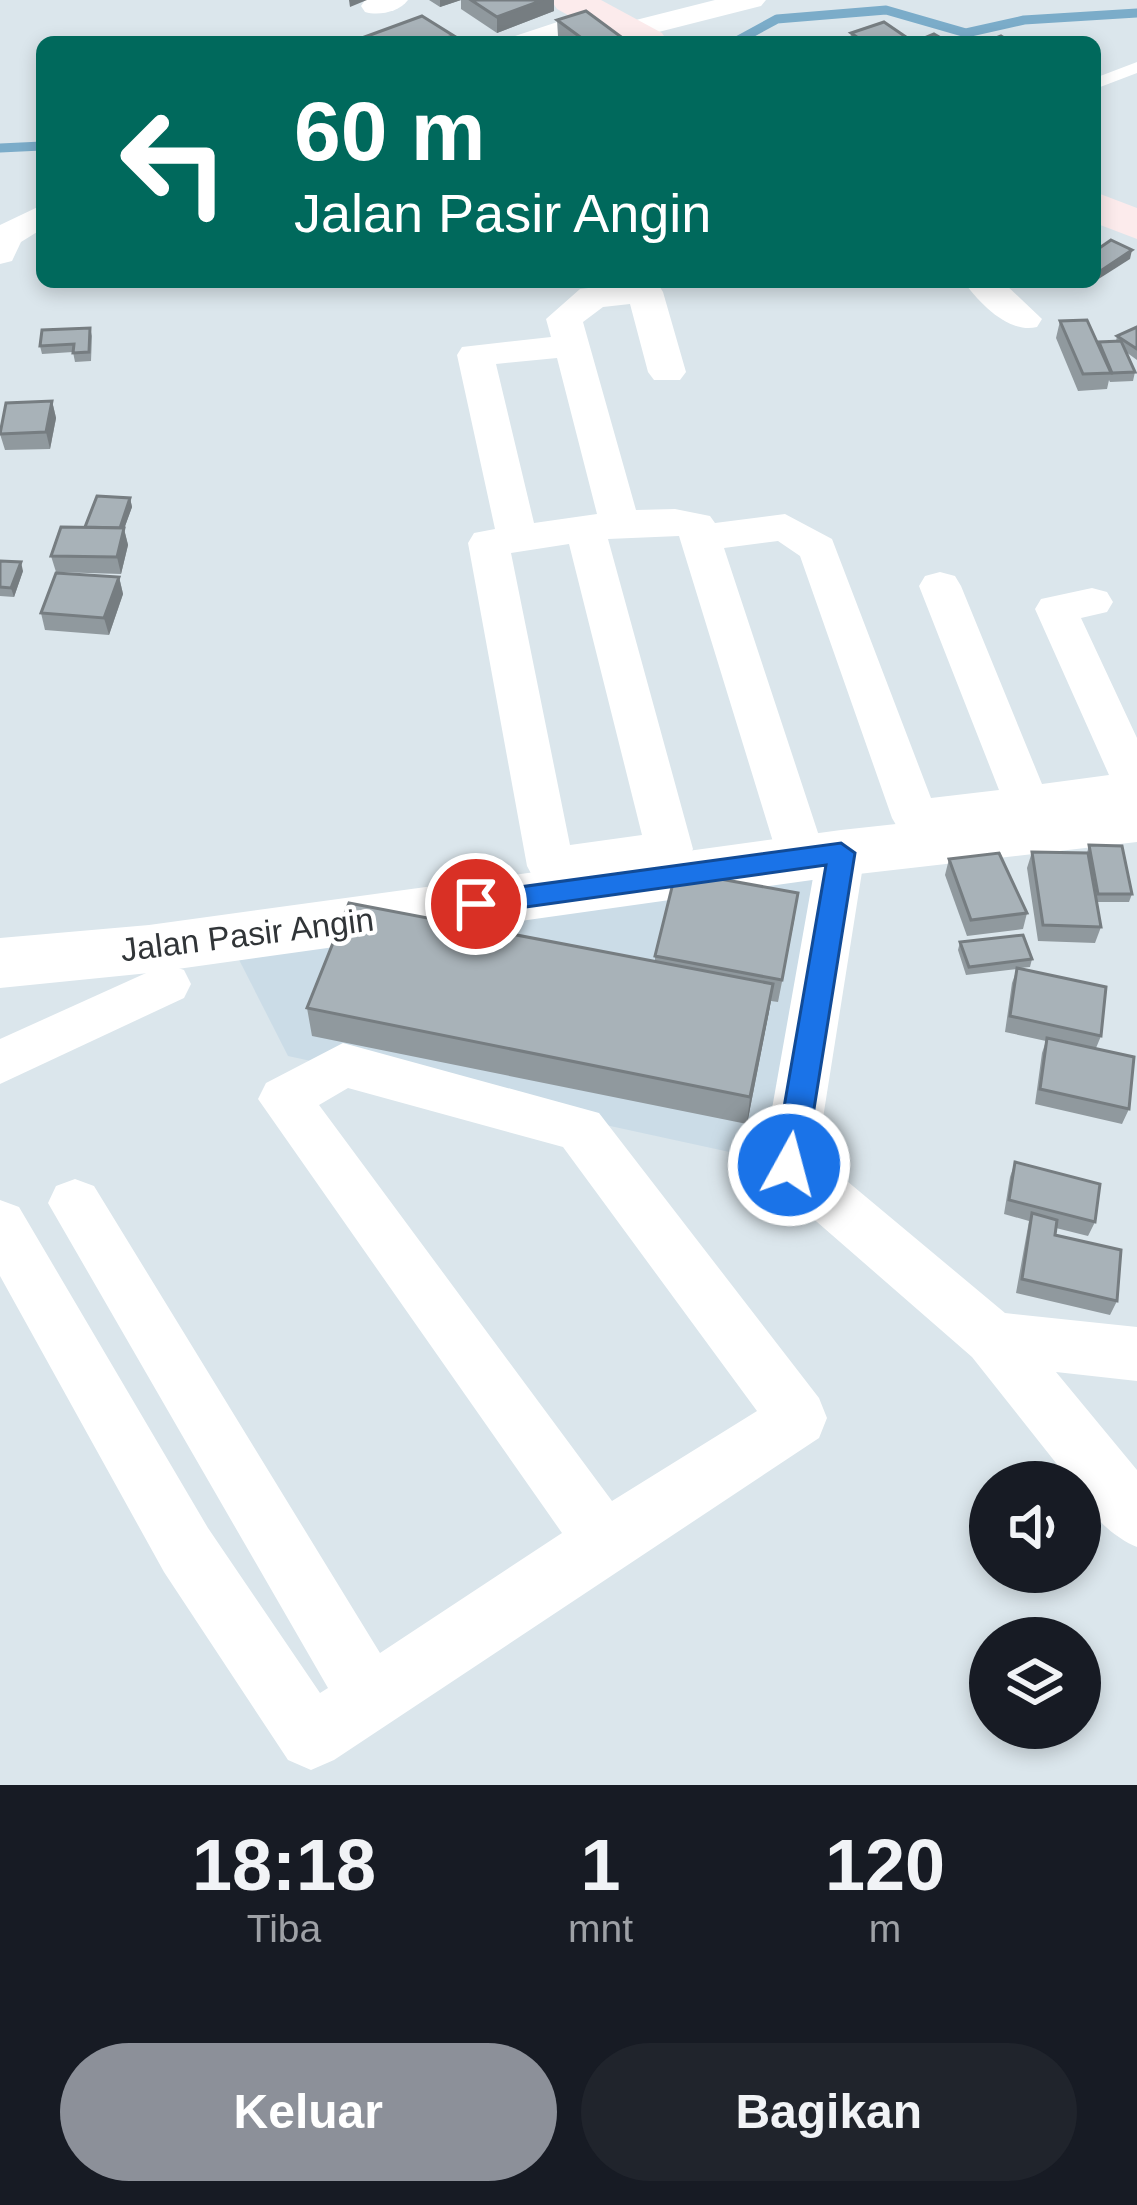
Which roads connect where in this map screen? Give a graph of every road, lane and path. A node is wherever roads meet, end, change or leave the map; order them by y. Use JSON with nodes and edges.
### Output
{"nodes":[{"id":1,"x":751,"y":0,"type":"edge"},
{"id":2,"x":606,"y":16,"type":"edge"},
{"id":3,"x":544,"y":36,"type":"edge"},
{"id":4,"x":1137,"y":67,"type":"edge"},
{"id":5,"x":1101,"y":82,"type":"edge"},
{"id":6,"x":1101,"y":209,"type":"edge"},
{"id":7,"x":36,"y":219,"type":"edge"},
{"id":8,"x":1137,"y":224,"type":"edge"},
{"id":9,"x":0,"y":254,"type":"edge"},
{"id":10,"x":989,"y":288,"type":"edge"},
{"id":11,"x":1024,"y":319,"type":"dead end"},
{"id":12,"x":572,"y":346,"type":"junction"},
{"id":13,"x":667,"y":372,"type":"dead end"},
{"id":14,"x":603,"y":530,"type":"junction"},
{"id":15,"x":700,"y":538,"type":"junction"},
{"id":16,"x":518,"y":539,"type":"junction"},
{"id":17,"x":940,"y":586,"type":"dead end"},
{"id":18,"x":1092,"y":602,"type":"dead end"},
{"id":19,"x":1028,"y":805,"type":"junction"},
{"id":20,"x":1137,"y":820,"type":"edge"},
{"id":21,"x":822,"y":856,"type":"junction"},
{"id":22,"x":0,"y":962,"type":"edge"},
{"id":23,"x":166,"y":984,"type":"dead end"},
{"id":24,"x":0,"y":1063,"type":"edge"},
{"id":25,"x":0,"y":1224,"type":"edge"},
{"id":26,"x":33,"y":1281,"type":"junction"},
{"id":27,"x":992,"y":1338,"type":"junction"},
{"id":28,"x":1137,"y":1354,"type":"edge"},
{"id":29,"x":1137,"y":1517,"type":"edge"},
{"id":30,"x":604,"y":1540,"type":"junction"},
{"id":31,"x":370,"y":1698,"type":"junction"}],
"edges":[{"from":1,"to":2,"type":"street"},
{"from":2,"to":3,"type":"street"},
{"from":4,"to":5,"type":"lane"},
{"from":6,"to":8,"type":"main road"},
{"from":7,"to":9,"type":"street"},
{"from":10,"to":11,"type":"street"},
{"from":12,"to":13,"type":"street"},
{"from":12,"to":14,"type":"street"},
{"from":12,"to":16,"type":"street"},
{"from":14,"to":15,"type":"street"},
{"from":14,"to":16,"type":"street"},
{"from":14,"to":16,"type":"street"},
{"from":15,"to":19,"type":"street"},
{"from":15,"to":21,"type":"street"},
{"from":17,"to":19,"type":"street"},
{"from":18,"to":19,"type":"street"},
{"from":20,"to":21,"type":"street","name":"Jalan Pasir Angin"},
{"from":21,"to":22,"type":"street","name":"Jalan Pasir Angin"},
{"from":21,"to":27,"type":"street"},
{"from":23,"to":24,"type":"street"},
{"from":25,"to":26,"type":"street"},
{"from":26,"to":31,"type":"street"},
{"from":26,"to":31,"type":"street"},
{"from":27,"to":28,"type":"street"},
{"from":27,"to":29,"type":"street"},
{"from":30,"to":30,"type":"street"},
{"from":30,"to":31,"type":"street"}]}
